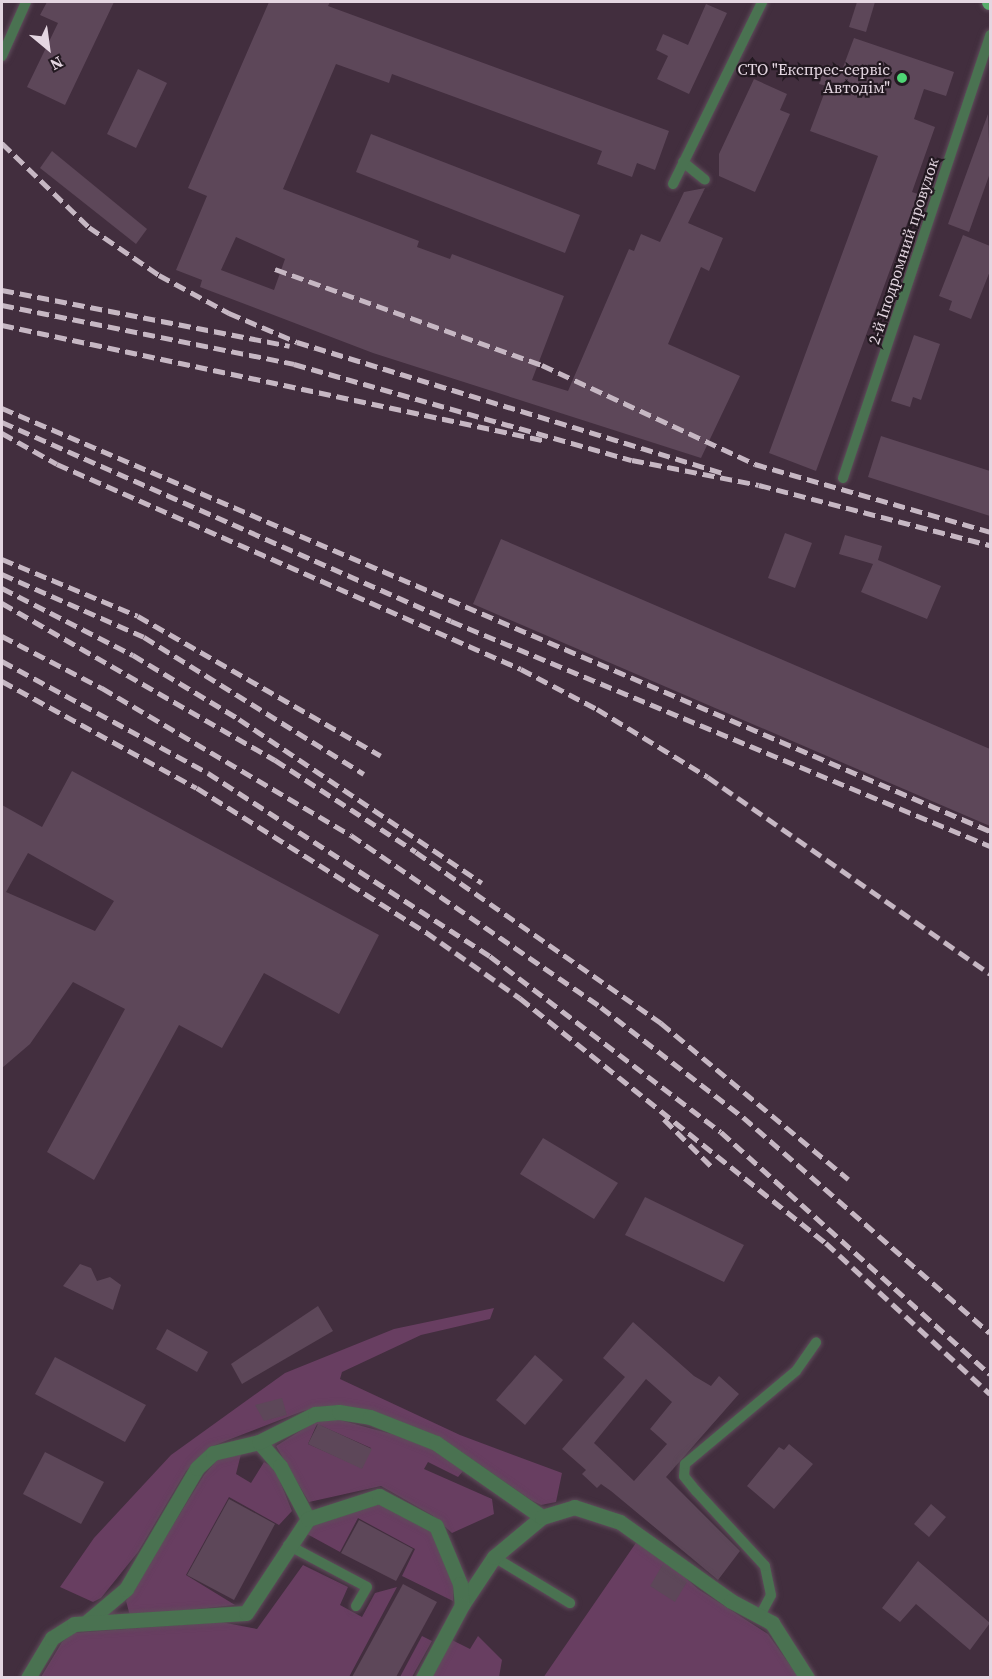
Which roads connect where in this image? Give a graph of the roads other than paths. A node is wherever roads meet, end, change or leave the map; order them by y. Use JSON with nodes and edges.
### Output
{"nodes":[{"id":1,"x":26,"y":2,"type":"edge"},
{"id":2,"x":762,"y":2,"type":"edge"},
{"id":3,"x":990,"y":35,"type":"edge"},
{"id":4,"x":2,"y":56,"type":"edge"},
{"id":5,"x":683,"y":162,"type":"junction"},
{"id":6,"x":705,"y":180,"type":"dead end"},
{"id":7,"x":673,"y":184,"type":"dead end"},
{"id":8,"x":843,"y":478,"type":"dead end"},
{"id":9,"x":816,"y":1342,"type":"dead end"},
{"id":10,"x":259,"y":1442,"type":"junction"},
{"id":11,"x":542,"y":1517,"type":"junction"},
{"id":12,"x":308,"y":1519,"type":"junction"},
{"id":13,"x":288,"y":1545,"type":"junction"},
{"id":14,"x":494,"y":1557,"type":"junction"},
{"id":15,"x":570,"y":1603,"type":"dead end"},
{"id":16,"x":462,"y":1605,"type":"junction"},
{"id":17,"x":356,"y":1606,"type":"dead end"},
{"id":18,"x":761,"y":1614,"type":"junction"},
{"id":19,"x":88,"y":1621,"type":"junction"},
{"id":20,"x":28,"y":1677,"type":"edge"},
{"id":21,"x":423,"y":1677,"type":"edge"},
{"id":22,"x":807,"y":1677,"type":"edge"}],
"edges":[{"from":1,"to":4,"type":"lane"},
{"from":2,"to":5,"type":"lane"},
{"from":3,"to":8,"type":"lane","name":"2-й Іподромний провулок"},
{"from":5,"to":6,"type":"lane"},
{"from":5,"to":7,"type":"lane"},
{"from":9,"to":18,"type":"lane"},
{"from":10,"to":11,"type":"street"},
{"from":10,"to":12,"type":"street"},
{"from":10,"to":19,"type":"street"},
{"from":11,"to":14,"type":"street"},
{"from":11,"to":18,"type":"street"},
{"from":12,"to":13,"type":"street"},
{"from":12,"to":16,"type":"street"},
{"from":13,"to":17,"type":"lane"},
{"from":13,"to":19,"type":"street"},
{"from":14,"to":15,"type":"lane"},
{"from":14,"to":16,"type":"street"},
{"from":16,"to":21,"type":"street"},
{"from":18,"to":22,"type":"street"},
{"from":19,"to":20,"type":"street"}]}
